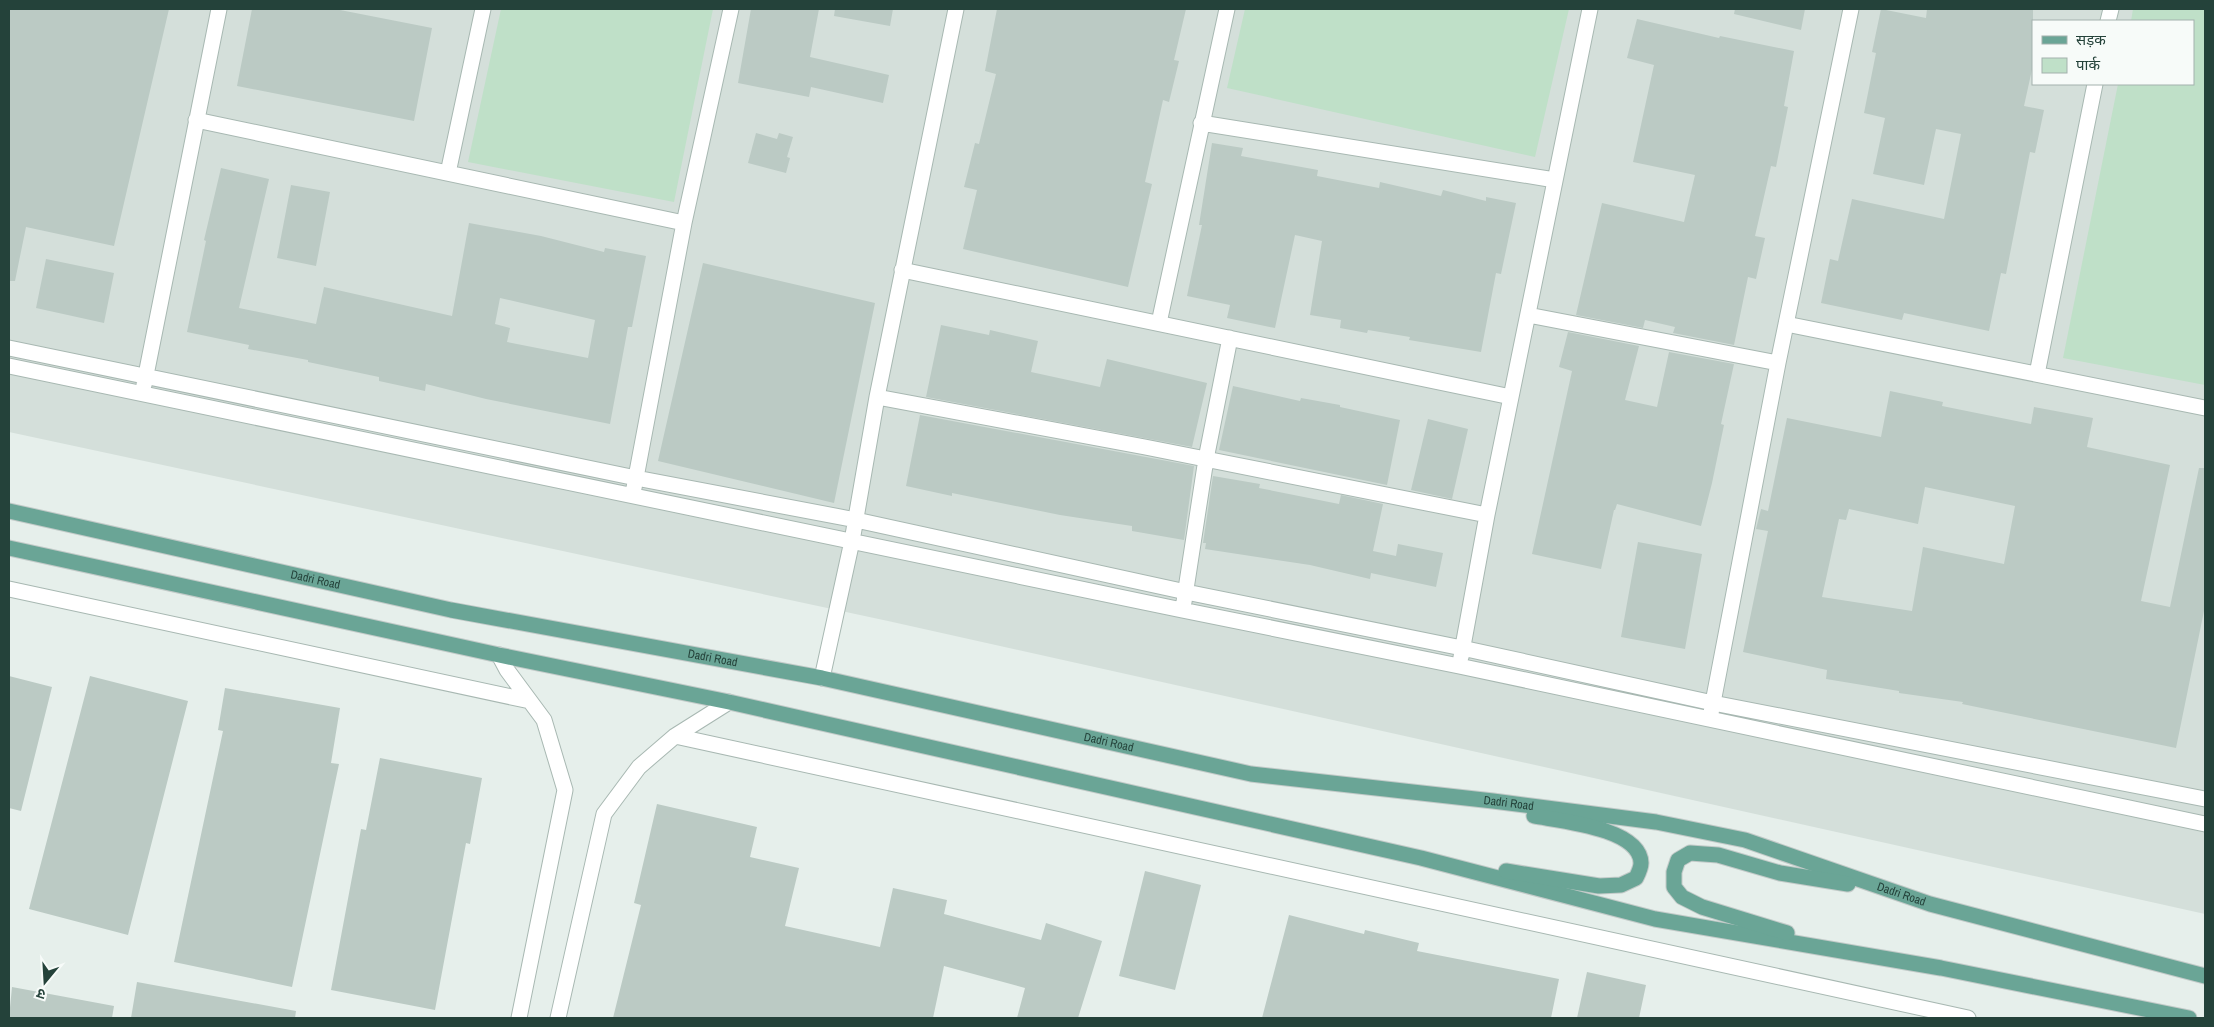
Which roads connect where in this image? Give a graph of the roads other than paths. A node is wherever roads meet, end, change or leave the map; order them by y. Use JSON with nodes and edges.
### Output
{"nodes":[{"id":1,"x":219,"y":9,"type":"edge"},
{"id":2,"x":482,"y":9,"type":"edge"},
{"id":3,"x":731,"y":9,"type":"edge"},
{"id":4,"x":956,"y":9,"type":"edge"},
{"id":5,"x":1227,"y":9,"type":"edge"},
{"id":6,"x":1590,"y":9,"type":"edge"},
{"id":7,"x":1851,"y":9,"type":"edge"},
{"id":8,"x":2096,"y":85,"type":"edge"},
{"id":9,"x":196,"y":120,"type":"junction"},
{"id":10,"x":1201,"y":124,"type":"junction"},
{"id":11,"x":448,"y":173,"type":"junction"},
{"id":12,"x":1555,"y":180,"type":"junction"},
{"id":13,"x":684,"y":223,"type":"junction"},
{"id":14,"x":902,"y":270,"type":"junction"},
{"id":15,"x":1528,"y":315,"type":"junction"},
{"id":16,"x":1158,"y":323,"type":"junction"},
{"id":17,"x":1786,"y":324,"type":"junction"},
{"id":18,"x":1230,"y":338,"type":"junction"},
{"id":19,"x":9,"y":348,"type":"edge"},
{"id":20,"x":1778,"y":363,"type":"junction"},
{"id":21,"x":9,"y":366,"type":"edge"},
{"id":22,"x":2037,"y":374,"type":"junction"},
{"id":23,"x":146,"y":376,"type":"junction"},
{"id":24,"x":142,"y":393,"type":"junction"},
{"id":25,"x":1511,"y":396,"type":"junction"},
{"id":26,"x":877,"y":397,"type":"junction"},
{"id":27,"x":2205,"y":408,"type":"edge"},
{"id":28,"x":1206,"y":459,"type":"junction"},
{"id":29,"x":636,"y":478,"type":"junction"},
{"id":30,"x":633,"y":494,"type":"junction"},
{"id":31,"x":9,"y":512,"type":"edge"},
{"id":32,"x":1487,"y":515,"type":"junction"},
{"id":33,"x":856,"y":520,"type":"junction"},
{"id":34,"x":852,"y":541,"type":"junction"},
{"id":35,"x":9,"y":548,"type":"edge"},
{"id":36,"x":9,"y":588,"type":"edge"},
{"id":37,"x":1186,"y":592,"type":"junction"},
{"id":38,"x":1182,"y":610,"type":"junction"},
{"id":39,"x":1462,"y":648,"type":"junction"},
{"id":40,"x":499,"y":655,"type":"junction"},
{"id":41,"x":1459,"y":666,"type":"junction"},
{"id":42,"x":822,"y":678,"type":"junction"},
{"id":43,"x":530,"y":701,"type":"junction"},
{"id":44,"x":729,"y":702,"type":"junction"},
{"id":45,"x":1713,"y":703,"type":"junction"},
{"id":46,"x":1710,"y":720,"type":"junction"},
{"id":47,"x":674,"y":736,"type":"junction"},
{"id":48,"x":2205,"y":800,"type":"edge"},
{"id":49,"x":1492,"y":801,"type":"junction"},
{"id":50,"x":2205,"y":807,"type":"edge"},
{"id":51,"x":2204,"y":824,"type":"edge"},
{"id":52,"x":1421,"y":858,"type":"junction"},
{"id":53,"x":1888,"y":890,"type":"junction"},
{"id":54,"x":1851,"y":952,"type":"junction"},
{"id":55,"x":2205,"y":976,"type":"edge"},
{"id":56,"x":519,"y":1018,"type":"edge"},
{"id":57,"x":558,"y":1018,"type":"edge"},
{"id":58,"x":1968,"y":1018,"type":"edge"},
{"id":59,"x":2182,"y":1018,"type":"edge"}],
"edges":[{"from":1,"to":9,"type":"street"},
{"from":2,"to":11,"type":"street"},
{"from":3,"to":13,"type":"street"},
{"from":4,"to":14,"type":"street"},
{"from":5,"to":10,"type":"street"},
{"from":6,"to":12,"type":"street"},
{"from":7,"to":17,"type":"street"},
{"from":8,"to":22,"type":"street"},
{"from":9,"to":11,"type":"street"},
{"from":9,"to":23,"type":"street"},
{"from":10,"to":12,"type":"street"},
{"from":10,"to":16,"type":"street"},
{"from":11,"to":13,"type":"street"},
{"from":12,"to":15,"type":"street"},
{"from":13,"to":29,"type":"street"},
{"from":14,"to":16,"type":"street"},
{"from":14,"to":26,"type":"street"},
{"from":15,"to":20,"type":"street"},
{"from":15,"to":25,"type":"street"},
{"from":16,"to":18,"type":"street"},
{"from":17,"to":20,"type":"street"},
{"from":17,"to":22,"type":"street"},
{"from":18,"to":25,"type":"street"},
{"from":18,"to":28,"type":"street"},
{"from":19,"to":23,"type":"street"},
{"from":20,"to":45,"type":"street"},
{"from":21,"to":24,"type":"street"},
{"from":22,"to":27,"type":"street"},
{"from":23,"to":24,"type":"street"},
{"from":23,"to":29,"type":"street"},
{"from":24,"to":30,"type":"street"},
{"from":25,"to":32,"type":"street"},
{"from":26,"to":28,"type":"street"},
{"from":26,"to":33,"type":"street"},
{"from":28,"to":32,"type":"street"},
{"from":28,"to":37,"type":"street"},
{"from":29,"to":30,"type":"street"},
{"from":29,"to":33,"type":"street"},
{"from":30,"to":34,"type":"street"},
{"from":31,"to":42,"type":"main road","name":"Dadri Road"},
{"from":32,"to":39,"type":"street"},
{"from":33,"to":34,"type":"street"},
{"from":33,"to":37,"type":"street"},
{"from":34,"to":38,"type":"street"},
{"from":34,"to":42,"type":"street"},
{"from":35,"to":40,"type":"main road"},
{"from":36,"to":43,"type":"street"},
{"from":37,"to":38,"type":"street"},
{"from":37,"to":39,"type":"street"},
{"from":38,"to":41,"type":"street"},
{"from":39,"to":41,"type":"street"},
{"from":39,"to":45,"type":"street"},
{"from":40,"to":43,"type":"street"},
{"from":40,"to":44,"type":"main road"},
{"from":41,"to":46,"type":"street"},
{"from":42,"to":49,"type":"main road","name":"Dadri Road"},
{"from":43,"to":56,"type":"street"},
{"from":44,"to":47,"type":"street"},
{"from":44,"to":52,"type":"main road"},
{"from":45,"to":46,"type":"street"},
{"from":45,"to":48,"type":"street"},
{"from":46,"to":51,"type":"street"},
{"from":47,"to":57,"type":"street"},
{"from":47,"to":58,"type":"street"},
{"from":49,"to":52,"type":"main road"},
{"from":49,"to":53,"type":"main road","name":"Dadri Road"},
{"from":50,"to":51,"type":"street"},
{"from":52,"to":54,"type":"main road"},
{"from":53,"to":54,"type":"main road"},
{"from":53,"to":55,"type":"main road","name":"Dadri Road"},
{"from":54,"to":59,"type":"main road"}]}
